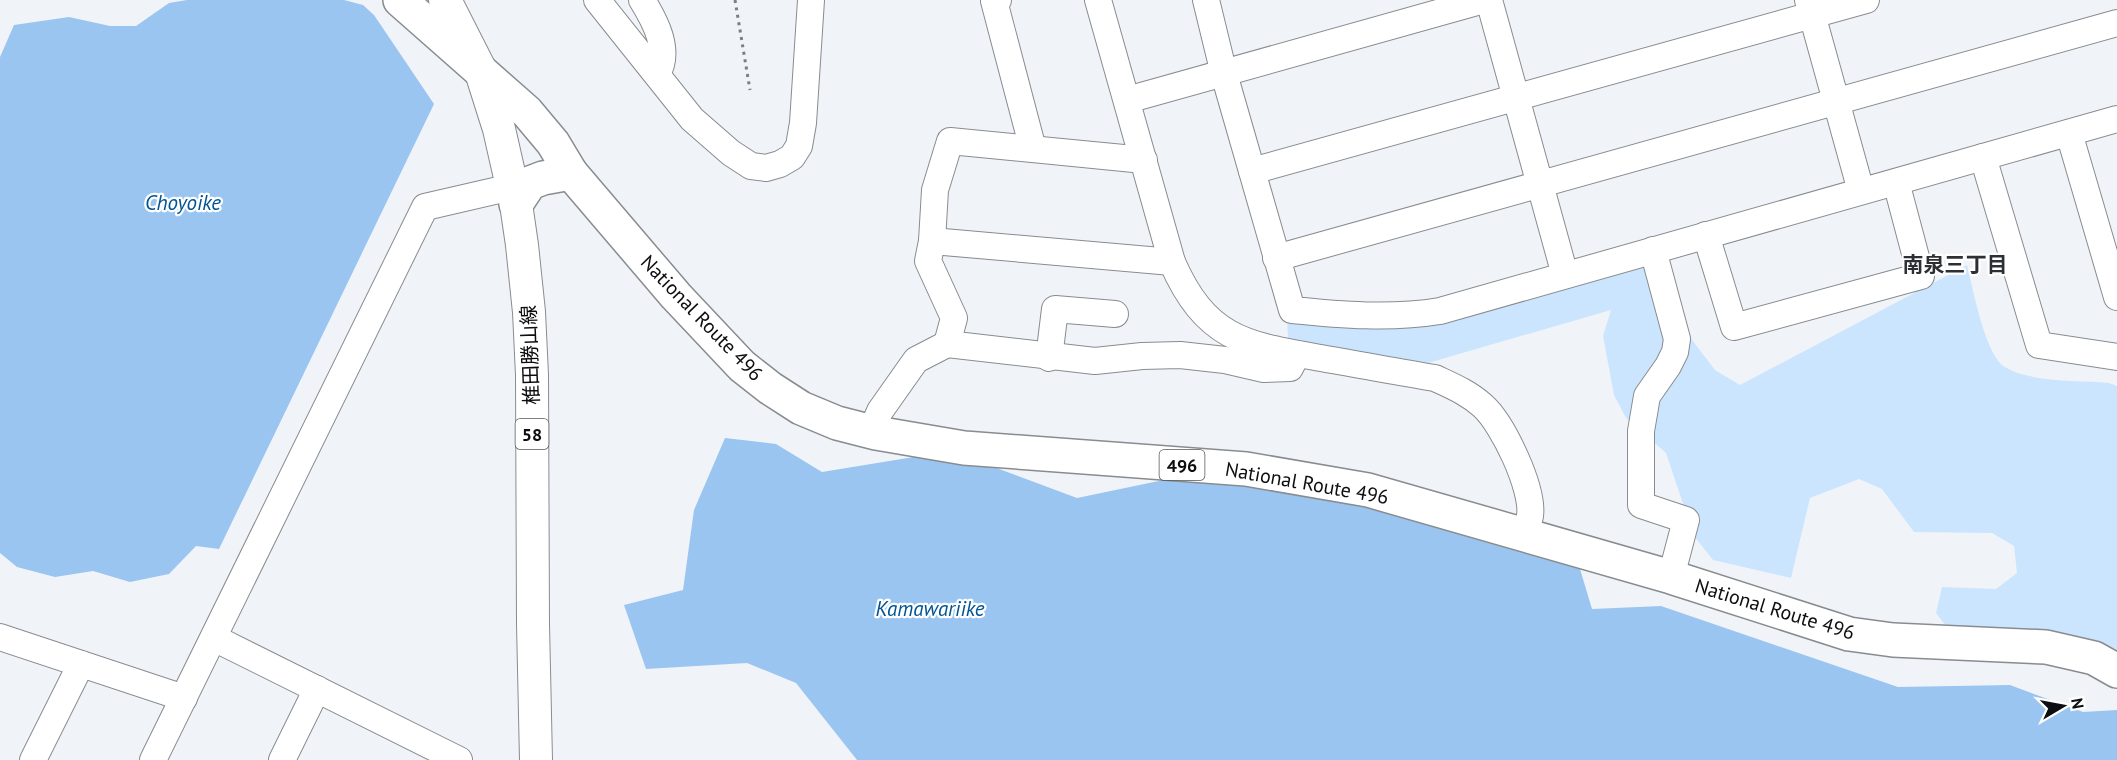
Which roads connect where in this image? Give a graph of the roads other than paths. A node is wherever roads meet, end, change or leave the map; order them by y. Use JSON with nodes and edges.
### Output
{"nodes":[{"id":1,"x":400,"y":0,"type":"edge"},
{"id":2,"x":445,"y":0,"type":"edge"},
{"id":3,"x":597,"y":0,"type":"edge"},
{"id":4,"x":642,"y":0,"type":"edge"},
{"id":5,"x":811,"y":0,"type":"edge"},
{"id":6,"x":998,"y":0,"type":"edge"},
{"id":7,"x":1098,"y":0,"type":"edge"},
{"id":8,"x":1206,"y":0,"type":"edge"},
{"id":9,"x":1487,"y":0,"type":"edge"},
{"id":10,"x":1866,"y":0,"type":"edge"},
{"id":11,"x":1810,"y":7,"type":"edge"},
{"id":12,"x":2117,"y":23,"type":"edge"},
{"id":13,"x":480,"y":69,"type":"junction"},
{"id":14,"x":657,"y":74,"type":"junction"},
{"id":15,"x":1224,"y":74,"type":"junction"},
{"id":16,"x":1516,"y":98,"type":"junction"},
{"id":17,"x":1127,"y":100,"type":"junction"},
{"id":18,"x":1836,"y":102,"type":"junction"},
{"id":19,"x":2117,"y":119,"type":"edge"},
{"id":20,"x":2069,"y":132,"type":"junction"},
{"id":21,"x":1033,"y":149,"type":"junction"},
{"id":22,"x":1983,"y":157,"type":"junction"},
{"id":23,"x":1144,"y":160,"type":"junction"},
{"id":24,"x":1252,"y":171,"type":"junction"},
{"id":25,"x":571,"y":173,"type":"junction"},
{"id":26,"x":1896,"y":182,"type":"junction"},
{"id":27,"x":1540,"y":184,"type":"junction"},
{"id":28,"x":1861,"y":191,"type":"junction"},
{"id":29,"x":514,"y":196,"type":"junction"},
{"id":30,"x":1706,"y":235,"type":"junction"},
{"id":31,"x":932,"y":241,"type":"junction"},
{"id":32,"x":1653,"y":250,"type":"junction"},
{"id":33,"x":1276,"y":258,"type":"junction"},
{"id":34,"x":1172,"y":262,"type":"junction"},
{"id":35,"x":1565,"y":275,"type":"junction"},
{"id":36,"x":2117,"y":297,"type":"edge"},
{"id":37,"x":1115,"y":314,"type":"dead end"},
{"id":38,"x":947,"y":344,"type":"junction"},
{"id":39,"x":1297,"y":354,"type":"junction"},
{"id":40,"x":2117,"y":357,"type":"edge"},
{"id":41,"x":1049,"y":358,"type":"junction"},
{"id":42,"x":871,"y":432,"type":"junction"},
{"id":43,"x":1524,"y":534,"type":"junction"},
{"id":44,"x":1671,"y":577,"type":"junction"},
{"id":45,"x":0,"y":637,"type":"edge"},
{"id":46,"x":214,"y":638,"type":"junction"},
{"id":47,"x":81,"y":664,"type":"junction"},
{"id":48,"x":2117,"y":671,"type":"edge"},
{"id":49,"x":317,"y":689,"type":"junction"},
{"id":50,"x":184,"y":698,"type":"junction"},
{"id":51,"x":33,"y":760,"type":"edge"},
{"id":52,"x":153,"y":760,"type":"edge"},
{"id":53,"x":282,"y":760,"type":"edge"},
{"id":54,"x":459,"y":760,"type":"edge"},
{"id":55,"x":536,"y":760,"type":"edge"}],
"edges":[{"from":1,"to":13,"type":"highway","name":"National Route 496","number":"496"},
{"from":2,"to":13,"type":"main road","name":"椎田勝山線","number":"58"},
{"from":3,"to":14,"type":"street"},
{"from":4,"to":14,"type":"street"},
{"from":5,"to":14,"type":"street"},
{"from":6,"to":21,"type":"street"},
{"from":7,"to":17,"type":"street"},
{"from":8,"to":15,"type":"street"},
{"from":9,"to":15,"type":"street"},
{"from":9,"to":16,"type":"street"},
{"from":10,"to":11,"type":"street"},
{"from":11,"to":16,"type":"street"},
{"from":11,"to":18,"type":"street"},
{"from":12,"to":18,"type":"street"},
{"from":13,"to":25,"type":"highway","name":"National Route 496","number":"496"},
{"from":13,"to":29,"type":"main road","name":"椎田勝山線","number":"58"},
{"from":15,"to":17,"type":"street"},
{"from":15,"to":24,"type":"street"},
{"from":16,"to":24,"type":"street"},
{"from":16,"to":27,"type":"street"},
{"from":17,"to":23,"type":"street"},
{"from":18,"to":27,"type":"street"},
{"from":18,"to":28,"type":"street"},
{"from":19,"to":20,"type":"street"},
{"from":20,"to":22,"type":"street"},
{"from":20,"to":36,"type":"street"},
{"from":21,"to":23,"type":"street"},
{"from":21,"to":31,"type":"street"},
{"from":22,"to":26,"type":"street"},
{"from":22,"to":40,"type":"street"},
{"from":23,"to":34,"type":"street"},
{"from":24,"to":33,"type":"street"},
{"from":25,"to":29,"type":"highway"},
{"from":25,"to":42,"type":"highway","name":"National Route 496","number":"496"},
{"from":26,"to":28,"type":"street"},
{"from":26,"to":30,"type":"street"},
{"from":27,"to":33,"type":"street"},
{"from":27,"to":35,"type":"street"},
{"from":28,"to":30,"type":"street"},
{"from":29,"to":46,"type":"street"},
{"from":29,"to":55,"type":"main road","name":"椎田勝山線","number":"58"},
{"from":30,"to":32,"type":"street"},
{"from":31,"to":34,"type":"street"},
{"from":31,"to":38,"type":"street"},
{"from":32,"to":35,"type":"street"},
{"from":32,"to":44,"type":"street"},
{"from":33,"to":35,"type":"street"},
{"from":34,"to":39,"type":"street"},
{"from":37,"to":41,"type":"street"},
{"from":38,"to":41,"type":"street"},
{"from":38,"to":42,"type":"street"},
{"from":39,"to":41,"type":"street"},
{"from":39,"to":43,"type":"street"},
{"from":42,"to":43,"type":"highway","name":"National Route 496","number":"496"},
{"from":43,"to":44,"type":"highway","name":"National Route 496","number":"496"},
{"from":44,"to":48,"type":"highway","name":"National Route 496","number":"496"},
{"from":45,"to":47,"type":"street"},
{"from":46,"to":49,"type":"street"},
{"from":46,"to":50,"type":"street"},
{"from":47,"to":50,"type":"street"},
{"from":47,"to":51,"type":"street"},
{"from":49,"to":53,"type":"street"},
{"from":49,"to":54,"type":"street"},
{"from":50,"to":52,"type":"street"}]}
